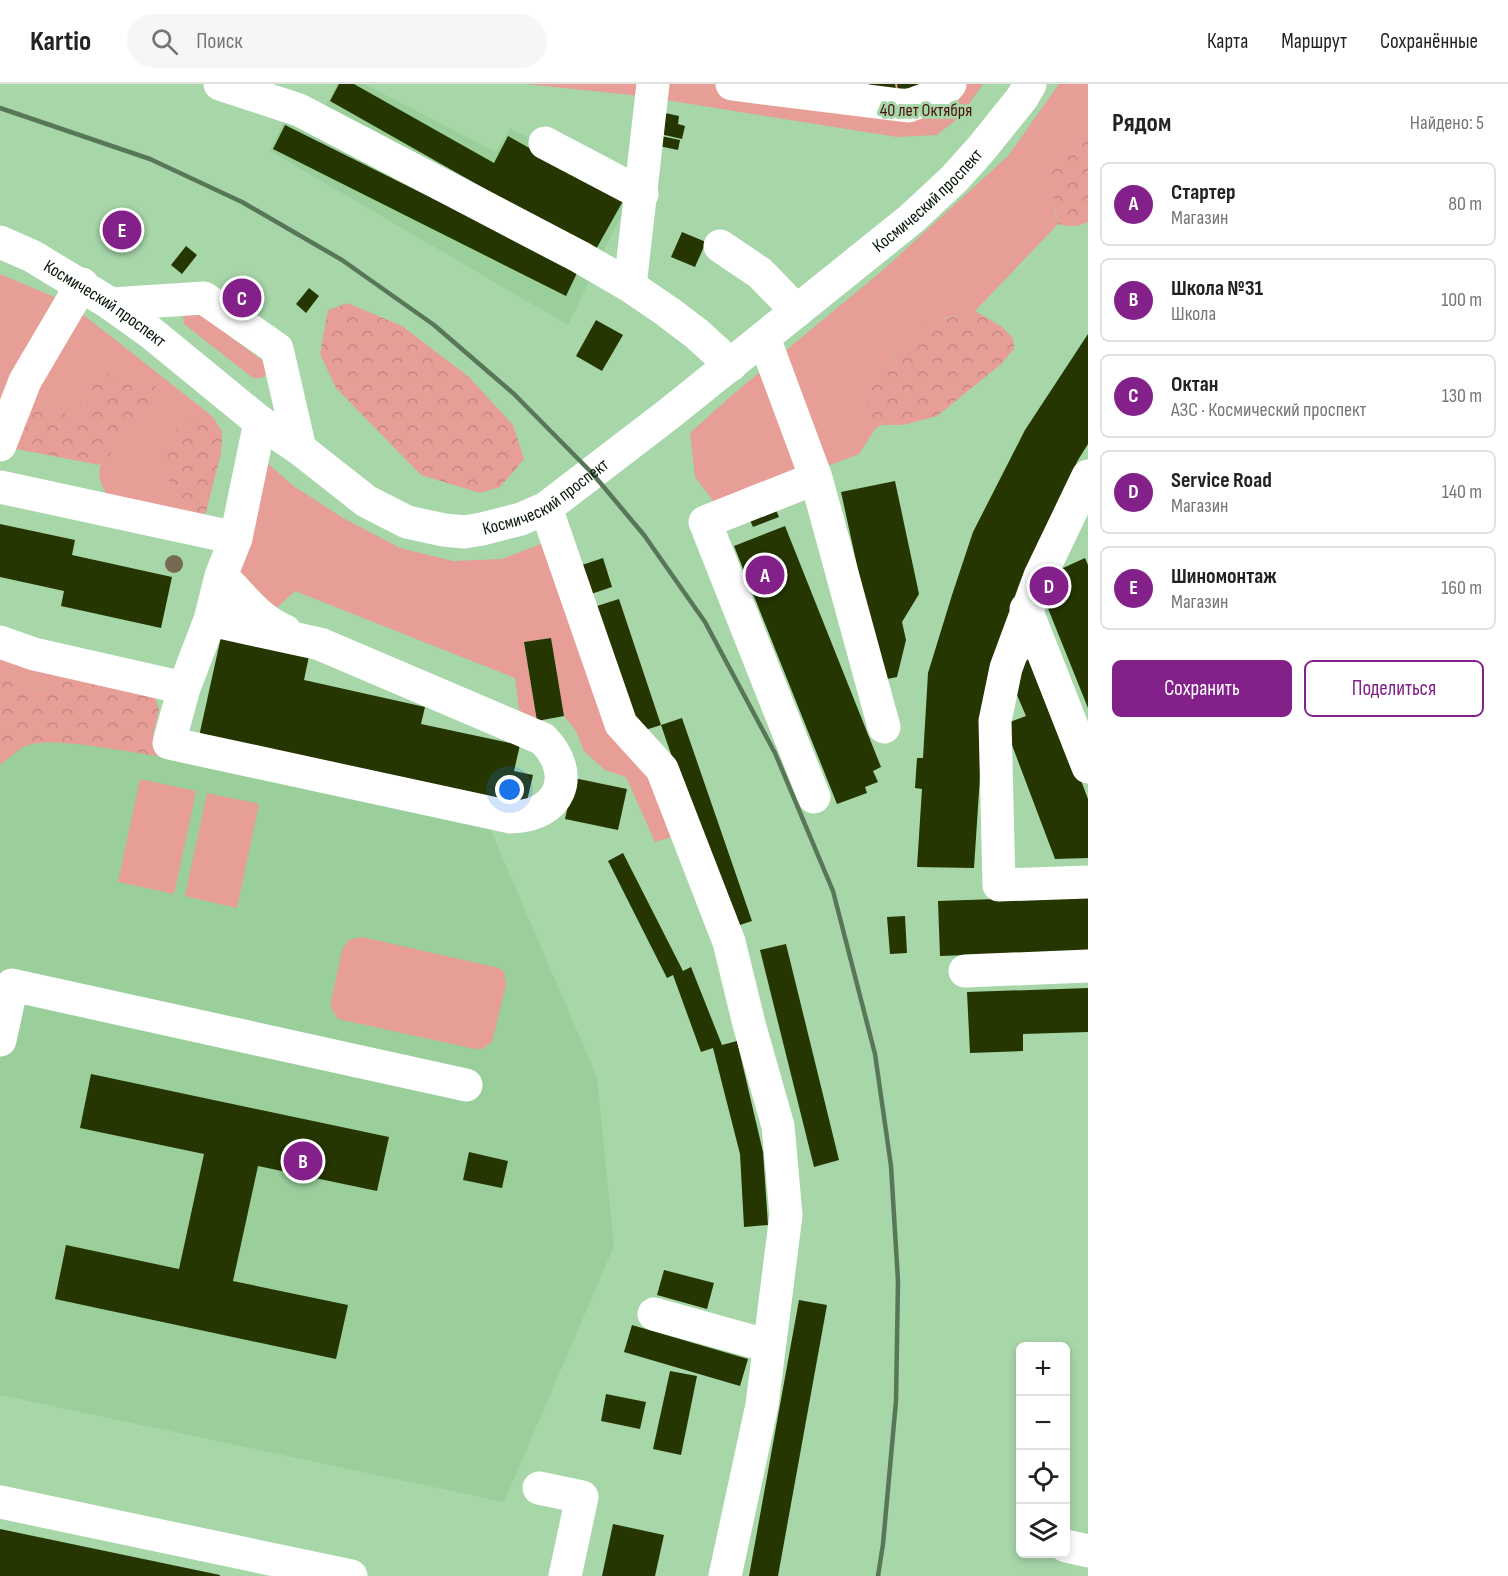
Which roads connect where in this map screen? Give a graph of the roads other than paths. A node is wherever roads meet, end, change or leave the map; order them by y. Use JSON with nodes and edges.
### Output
{"nodes":[{"id":1,"x":220,"y":84,"type":"edge"},
{"id":2,"x":653,"y":84,"type":"edge"},
{"id":3,"x":732,"y":84,"type":"edge"},
{"id":4,"x":950,"y":84,"type":"edge"},
{"id":5,"x":1030,"y":84,"type":"edge"},
{"id":6,"x":546,"y":143,"type":"dead end"},
{"id":7,"x":642,"y":194,"type":"junction"},
{"id":8,"x":0,"y":242,"type":"edge"},
{"id":9,"x":720,"y":246,"type":"dead end"},
{"id":10,"x":82,"y":284,"type":"junction"},
{"id":11,"x":630,"y":286,"type":"junction"},
{"id":12,"x":111,"y":304,"type":"junction"},
{"id":13,"x":797,"y":311,"type":"junction"},
{"id":14,"x":764,"y":338,"type":"junction"},
{"id":15,"x":731,"y":365,"type":"junction"},
{"id":16,"x":260,"y":422,"type":"junction"},
{"id":17,"x":0,"y":445,"type":"edge"},
{"id":18,"x":300,"y":449,"type":"junction"},
{"id":19,"x":816,"y":478,"type":"junction"},
{"id":20,"x":0,"y":487,"type":"edge"},
{"id":21,"x":1084,"y":498,"type":"edge"},
{"id":22,"x":546,"y":508,"type":"junction"},
{"id":23,"x":236,"y":538,"type":"junction"},
{"id":24,"x":221,"y":576,"type":"junction"},
{"id":25,"x":1026,"y":609,"type":"junction"},
{"id":26,"x":210,"y":620,"type":"junction"},
{"id":27,"x":0,"y":642,"type":"edge"},
{"id":28,"x":309,"y":642,"type":"junction"},
{"id":29,"x":184,"y":688,"type":"junction"},
{"id":30,"x":884,"y":727,"type":"dead end"},
{"id":31,"x":1088,"y":767,"type":"edge"},
{"id":32,"x":814,"y":797,"type":"dead end"},
{"id":33,"x":1088,"y":882,"type":"edge"},
{"id":34,"x":1088,"y":966,"type":"edge"},
{"id":35,"x":965,"y":971,"type":"dead end"},
{"id":36,"x":0,"y":1040,"type":"edge"},
{"id":37,"x":466,"y":1085,"type":"dead end"},
{"id":38,"x":654,"y":1314,"type":"dead end"},
{"id":39,"x":769,"y":1346,"type":"junction"},
{"id":40,"x":539,"y":1488,"type":"dead end"},
{"id":41,"x":0,"y":1502,"type":"edge"},
{"id":42,"x":1070,"y":1547,"type":"edge"},
{"id":43,"x":1088,"y":1551,"type":"edge"},
{"id":44,"x":351,"y":1576,"type":"edge"},
{"id":45,"x":565,"y":1576,"type":"edge"},
{"id":46,"x":725,"y":1576,"type":"edge"}],
"edges":[{"from":1,"to":11,"type":"main road"},
{"from":2,"to":7,"type":"main road"},
{"from":3,"to":4,"type":"main road"},
{"from":5,"to":13,"type":"main road","name":"Космический проспект"},
{"from":6,"to":7,"type":"main road"},
{"from":7,"to":11,"type":"main road"},
{"from":8,"to":10,"type":"main road","name":"Космический проспект"},
{"from":9,"to":13,"type":"main road"},
{"from":10,"to":12,"type":"main road","name":"Космический проспект"},
{"from":10,"to":17,"type":"main road"},
{"from":11,"to":15,"type":"main road"},
{"from":12,"to":16,"type":"main road","name":"Космический проспект"},
{"from":12,"to":18,"type":"main road"},
{"from":13,"to":14,"type":"main road","name":"Космический проспект"},
{"from":14,"to":15,"type":"main road","name":"Космический проспект"},
{"from":14,"to":19,"type":"main road"},
{"from":15,"to":22,"type":"main road","name":"Космический проспект"},
{"from":16,"to":18,"type":"main road","name":"Космический проспект"},
{"from":16,"to":23,"type":"main road"},
{"from":18,"to":22,"type":"main road","name":"Космический проспект"},
{"from":19,"to":30,"type":"main road"},
{"from":19,"to":32,"type":"main road"},
{"from":20,"to":23,"type":"main road"},
{"from":21,"to":25,"type":"main road"},
{"from":22,"to":39,"type":"main road"},
{"from":23,"to":24,"type":"main road"},
{"from":24,"to":26,"type":"main road"},
{"from":24,"to":28,"type":"main road"},
{"from":25,"to":31,"type":"main road"},
{"from":25,"to":33,"type":"main road"},
{"from":26,"to":28,"type":"main road"},
{"from":26,"to":29,"type":"main road"},
{"from":27,"to":29,"type":"main road"},
{"from":28,"to":29,"type":"main road"},
{"from":34,"to":35,"type":"main road"},
{"from":36,"to":37,"type":"main road"},
{"from":38,"to":39,"type":"main road"},
{"from":39,"to":46,"type":"main road"},
{"from":40,"to":45,"type":"main road"},
{"from":41,"to":44,"type":"main road"},
{"from":42,"to":43,"type":"main road"}]}
